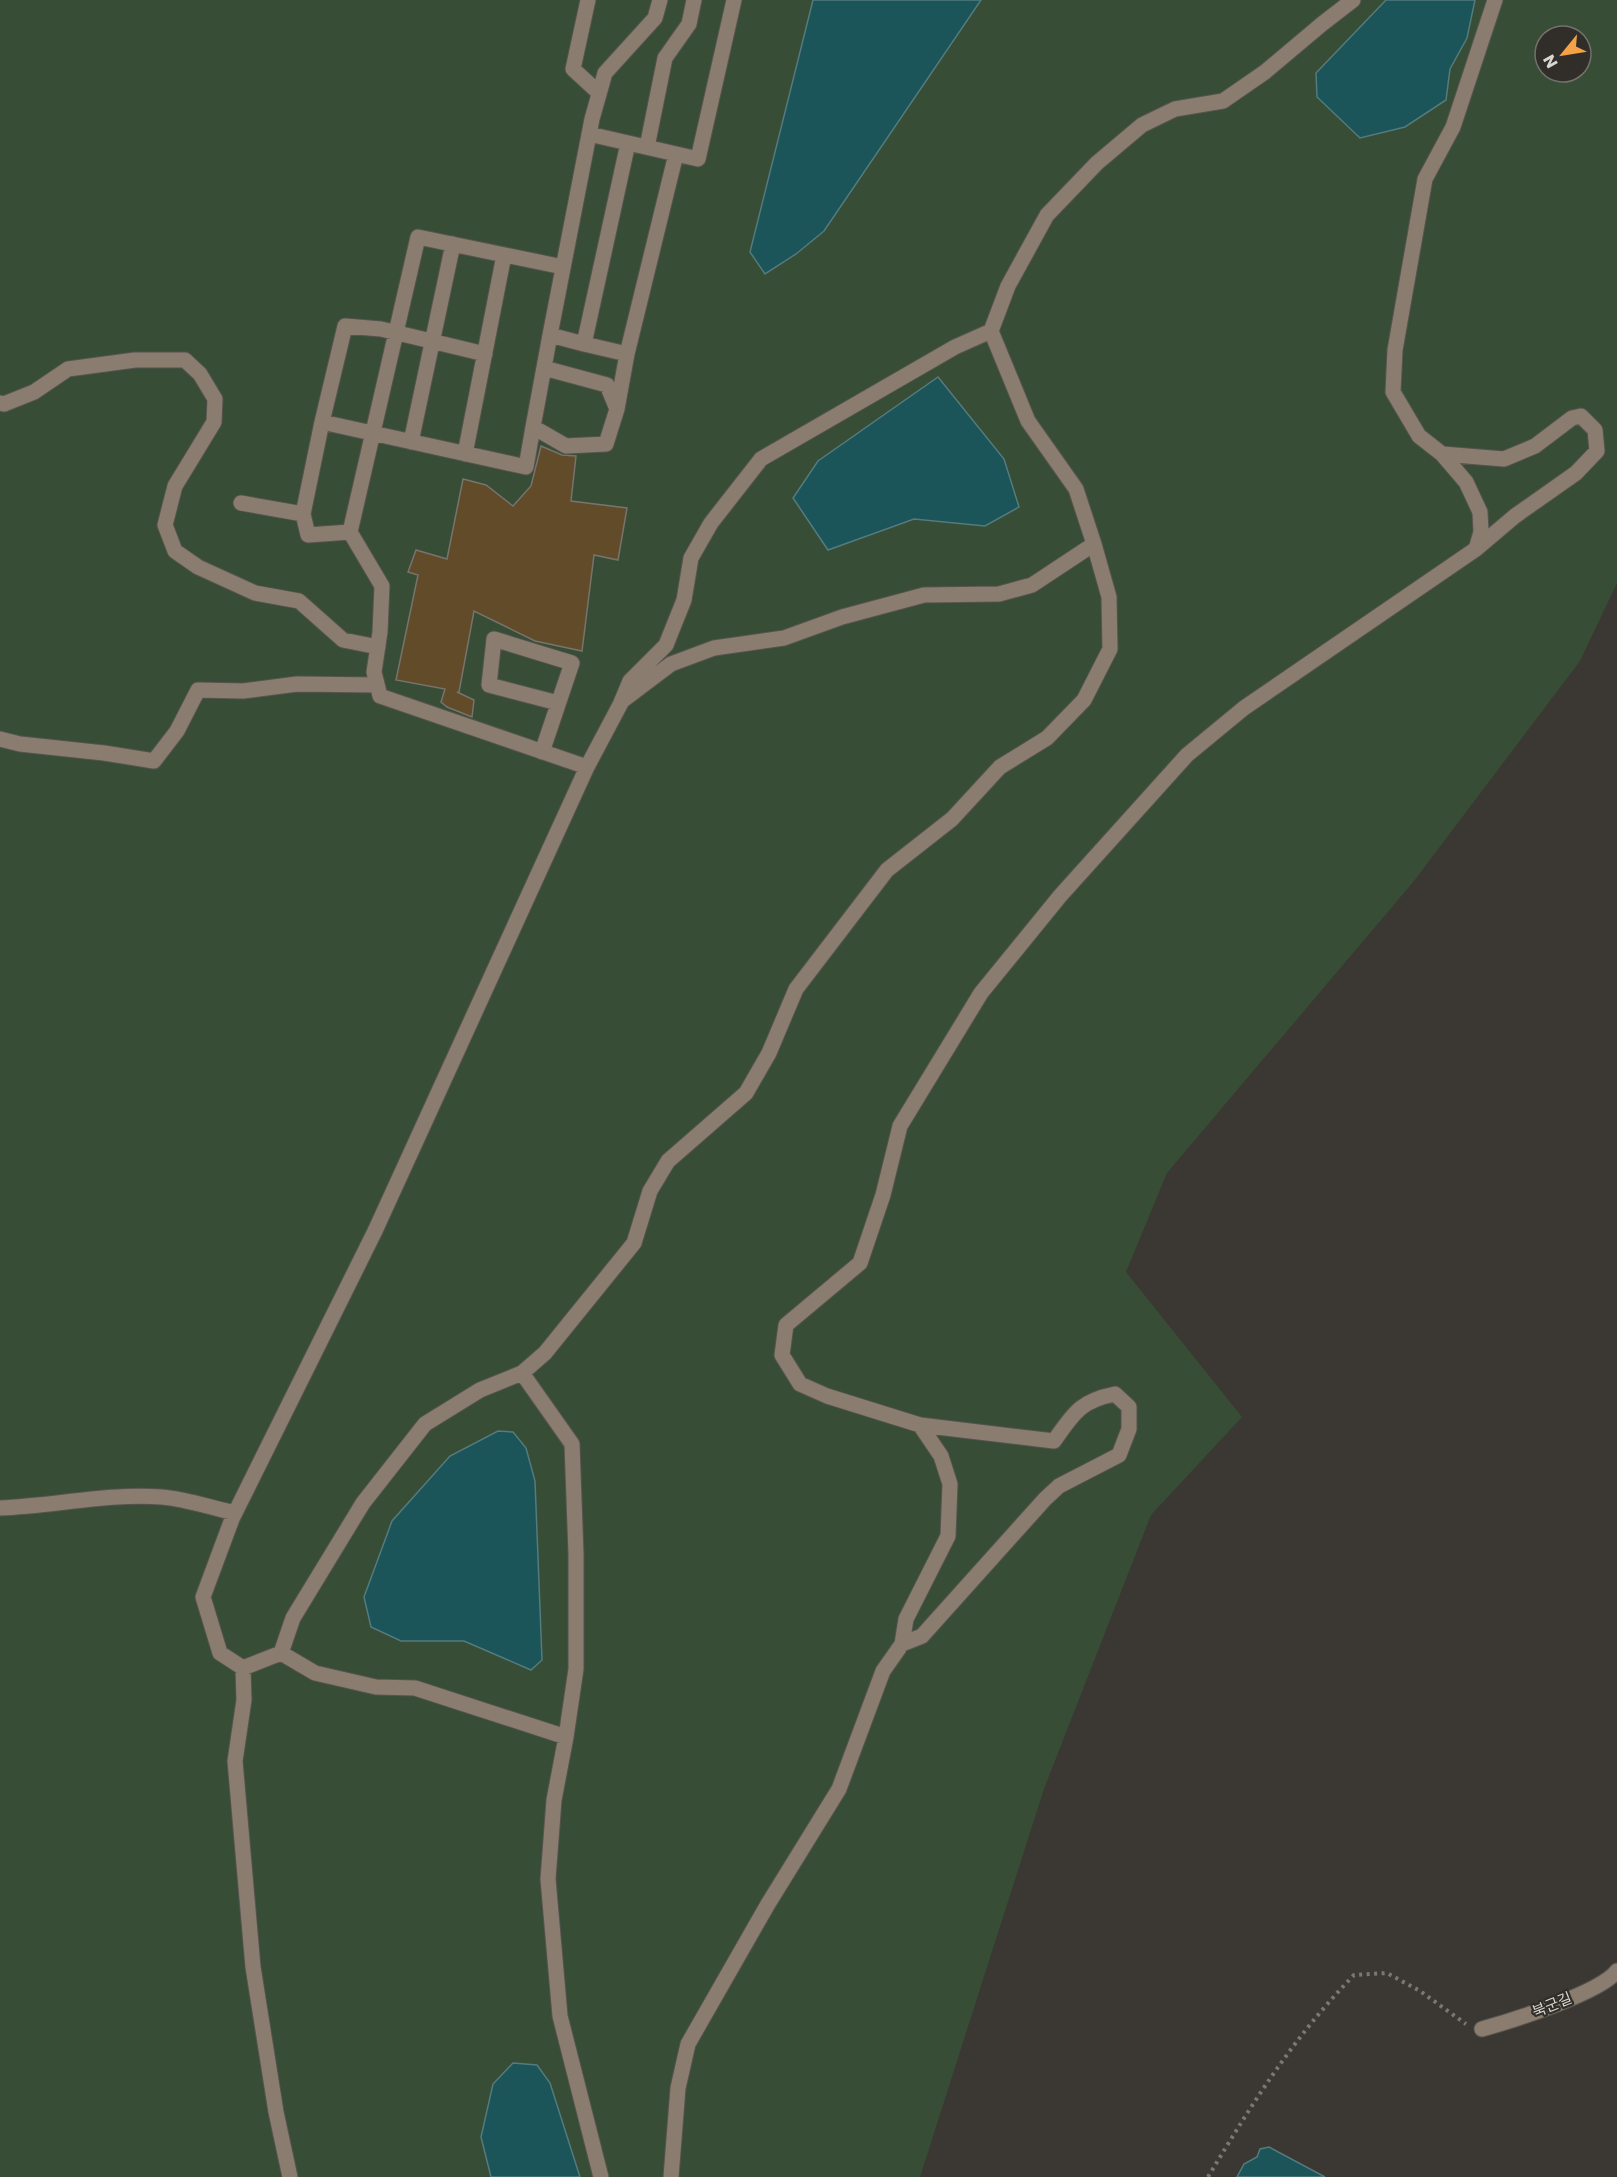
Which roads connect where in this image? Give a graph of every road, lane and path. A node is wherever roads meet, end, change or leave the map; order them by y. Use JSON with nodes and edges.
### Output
{"nodes":[{"id":1,"x":588,"y":0,"type":"edge"},
{"id":2,"x":660,"y":0,"type":"edge"},
{"id":3,"x":694,"y":0,"type":"edge"},
{"id":4,"x":734,"y":0,"type":"edge"},
{"id":5,"x":1353,"y":0,"type":"edge"},
{"id":6,"x":1495,"y":0,"type":"edge"},
{"id":7,"x":599,"y":93,"type":"junction"},
{"id":8,"x":589,"y":134,"type":"junction"},
{"id":9,"x":628,"y":143,"type":"junction"},
{"id":10,"x":647,"y":147,"type":"junction"},
{"id":11,"x":676,"y":154,"type":"junction"},
{"id":12,"x":453,"y":244,"type":"junction"},
{"id":13,"x":504,"y":255,"type":"junction"},
{"id":14,"x":563,"y":267,"type":"junction"},
{"id":15,"x":991,"y":331,"type":"junction"},
{"id":16,"x":396,"y":333,"type":"junction"},
{"id":17,"x":550,"y":335,"type":"junction"},
{"id":18,"x":433,"y":342,"type":"junction"},
{"id":19,"x":584,"y":344,"type":"junction"},
{"id":20,"x":485,"y":354,"type":"junction"},
{"id":21,"x":627,"y":354,"type":"junction"},
{"id":22,"x":544,"y":368,"type":"junction"},
{"id":23,"x":0,"y":404,"type":"edge"},
{"id":24,"x":617,"y":409,"type":"junction"},
{"id":25,"x":322,"y":422,"type":"junction"},
{"id":26,"x":533,"y":427,"type":"junction"},
{"id":27,"x":373,"y":433,"type":"junction"},
{"id":28,"x":411,"y":442,"type":"junction"},
{"id":29,"x":465,"y":453,"type":"junction"},
{"id":30,"x":1442,"y":454,"type":"junction"},
{"id":31,"x":241,"y":503,"type":"dead end"},
{"id":32,"x":303,"y":514,"type":"junction"},
{"id":33,"x":350,"y":532,"type":"junction"},
{"id":34,"x":1094,"y":544,"type":"junction"},
{"id":35,"x":1476,"y":549,"type":"junction"},
{"id":36,"x":378,"y":647,"type":"junction"},
{"id":37,"x":377,"y":685,"type":"junction"},
{"id":38,"x":558,"y":703,"type":"junction"},
{"id":39,"x":620,"y":705,"type":"junction"},
{"id":40,"x":0,"y":739,"type":"edge"},
{"id":41,"x":542,"y":752,"type":"junction"},
{"id":42,"x":587,"y":767,"type":"junction"},
{"id":43,"x":522,"y":1372,"type":"junction"},
{"id":44,"x":920,"y":1425,"type":"junction"},
{"id":45,"x":0,"y":1508,"type":"edge"},
{"id":46,"x":235,"y":1513,"type":"junction"},
{"id":47,"x":903,"y":1644,"type":"junction"},
{"id":48,"x":281,"y":1653,"type":"junction"},
{"id":49,"x":243,"y":1668,"type":"junction"},
{"id":50,"x":566,"y":1737,"type":"junction"},
{"id":51,"x":1617,"y":1971,"type":"edge"},
{"id":52,"x":1482,"y":2029,"type":"joint"},
{"id":53,"x":290,"y":2177,"type":"edge"},
{"id":54,"x":601,"y":2177,"type":"edge"},
{"id":55,"x":671,"y":2177,"type":"edge"},
{"id":56,"x":1208,"y":2177,"type":"edge"}],
"edges":[{"from":1,"to":7,"type":"street"},
{"from":2,"to":7,"type":"street"},
{"from":3,"to":10,"type":"street"},
{"from":4,"to":11,"type":"street"},
{"from":5,"to":15,"type":"street"},
{"from":6,"to":30,"type":"street"},
{"from":7,"to":8,"type":"street"},
{"from":8,"to":9,"type":"street"},
{"from":8,"to":14,"type":"street"},
{"from":9,"to":10,"type":"street"},
{"from":9,"to":19,"type":"street"},
{"from":10,"to":11,"type":"street"},
{"from":11,"to":21,"type":"street"},
{"from":12,"to":13,"type":"street"},
{"from":12,"to":16,"type":"street"},
{"from":12,"to":18,"type":"street"},
{"from":13,"to":14,"type":"street"},
{"from":13,"to":20,"type":"street"},
{"from":14,"to":17,"type":"street"},
{"from":15,"to":34,"type":"street"},
{"from":15,"to":39,"type":"street"},
{"from":16,"to":18,"type":"street"},
{"from":16,"to":25,"type":"street"},
{"from":16,"to":27,"type":"street"},
{"from":17,"to":19,"type":"street"},
{"from":17,"to":22,"type":"street"},
{"from":18,"to":20,"type":"street"},
{"from":18,"to":28,"type":"street"},
{"from":19,"to":21,"type":"street"},
{"from":20,"to":29,"type":"street"},
{"from":21,"to":24,"type":"street"},
{"from":22,"to":24,"type":"street"},
{"from":22,"to":26,"type":"street"},
{"from":23,"to":36,"type":"street"},
{"from":24,"to":26,"type":"street"},
{"from":25,"to":27,"type":"street"},
{"from":25,"to":32,"type":"street"},
{"from":26,"to":29,"type":"street"},
{"from":27,"to":28,"type":"street"},
{"from":27,"to":33,"type":"street"},
{"from":28,"to":29,"type":"street"},
{"from":30,"to":35,"type":"street"},
{"from":30,"to":35,"type":"street"},
{"from":31,"to":32,"type":"street"},
{"from":32,"to":33,"type":"street"},
{"from":33,"to":36,"type":"street"},
{"from":34,"to":39,"type":"street"},
{"from":34,"to":43,"type":"street"},
{"from":35,"to":44,"type":"street"},
{"from":36,"to":37,"type":"street"},
{"from":37,"to":40,"type":"street"},
{"from":37,"to":41,"type":"street"},
{"from":38,"to":38,"type":"street"},
{"from":38,"to":41,"type":"street"},
{"from":39,"to":42,"type":"street"},
{"from":41,"to":42,"type":"street"},
{"from":42,"to":46,"type":"street"},
{"from":43,"to":48,"type":"street"},
{"from":43,"to":50,"type":"street"},
{"from":44,"to":47,"type":"street"},
{"from":44,"to":47,"type":"street"},
{"from":45,"to":46,"type":"street"},
{"from":46,"to":49,"type":"street"},
{"from":47,"to":55,"type":"street"},
{"from":48,"to":49,"type":"street"},
{"from":48,"to":50,"type":"street"},
{"from":49,"to":53,"type":"street"},
{"from":50,"to":54,"type":"street"},
{"from":51,"to":52,"type":"street","name":"북군길"},
{"from":52,"to":56,"type":"path"}]}
